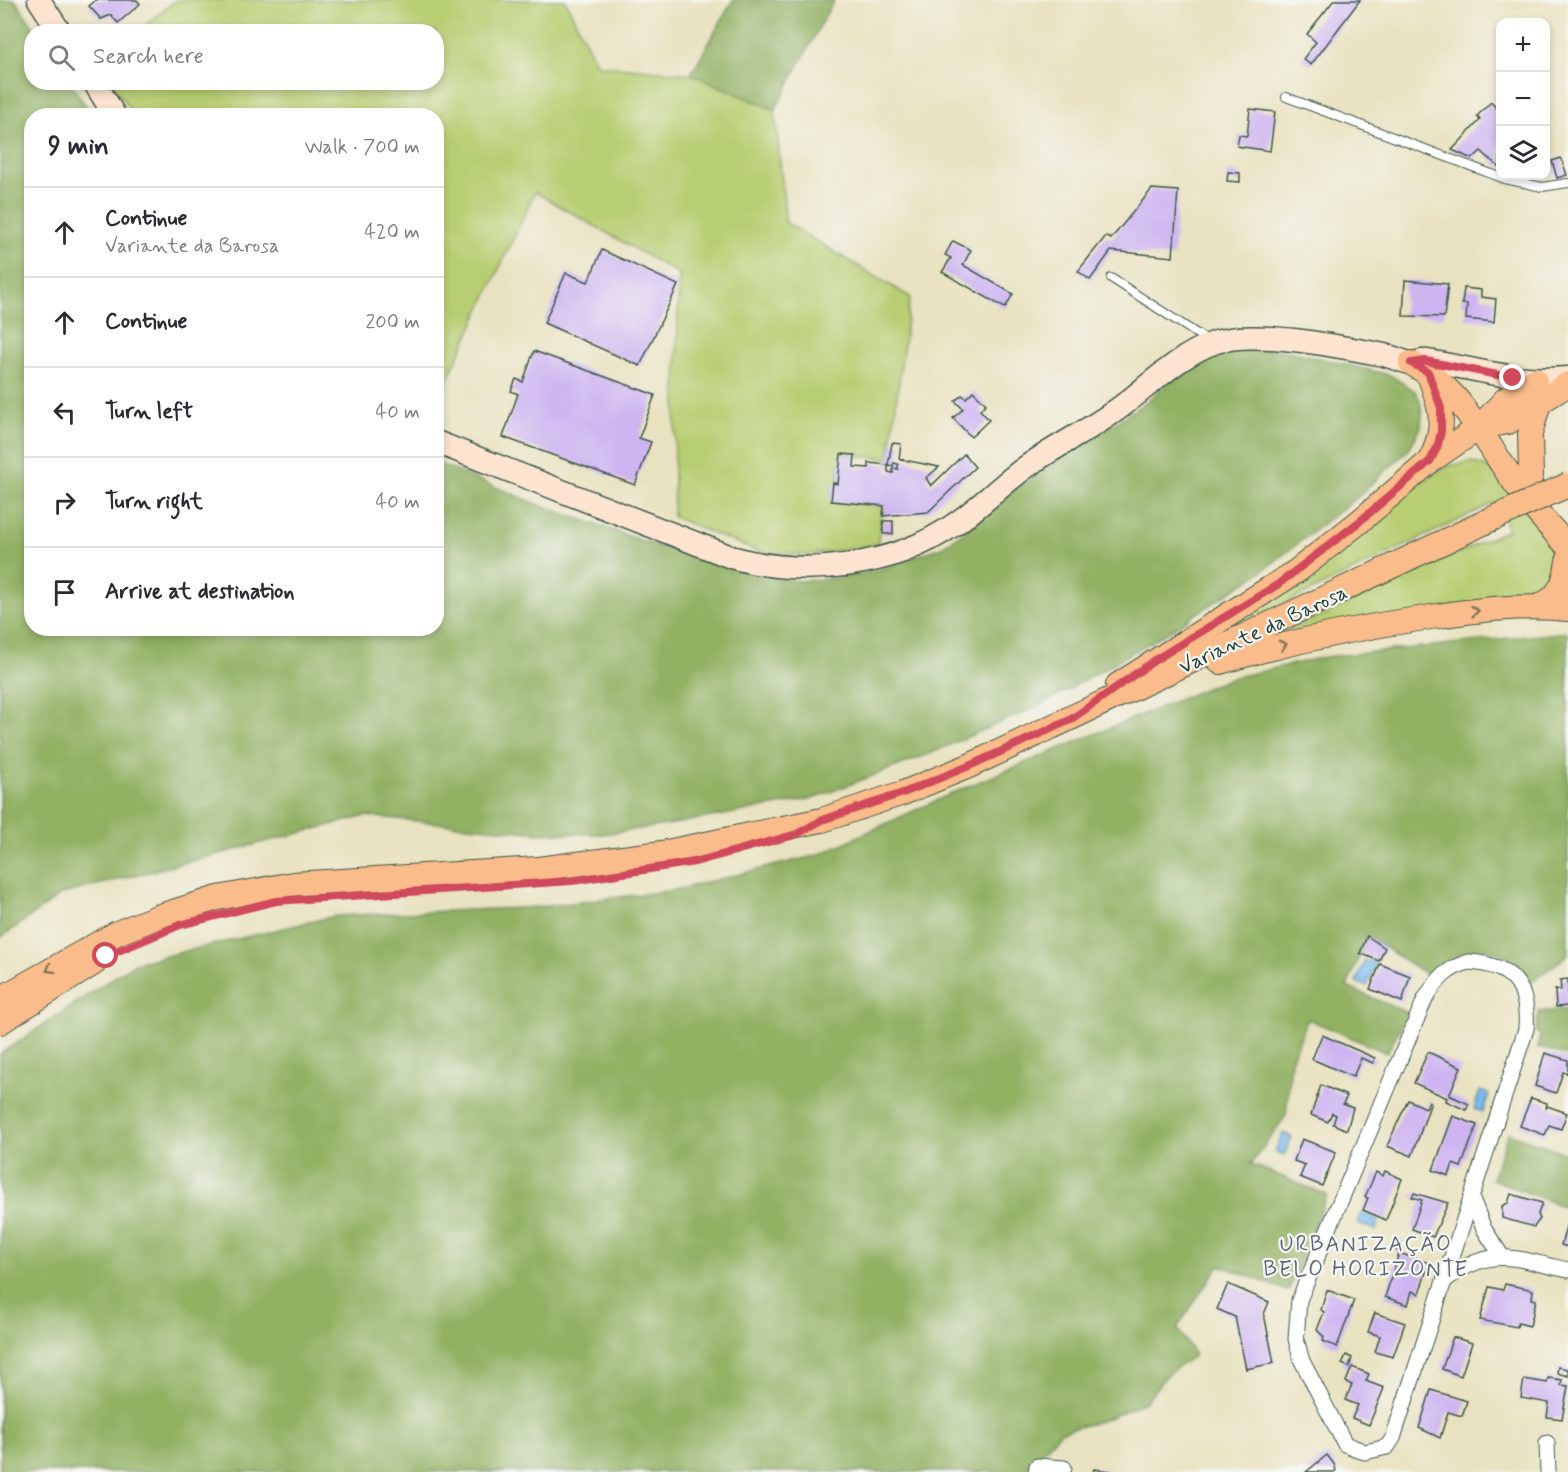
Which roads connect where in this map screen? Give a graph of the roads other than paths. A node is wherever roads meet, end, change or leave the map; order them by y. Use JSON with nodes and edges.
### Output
{"nodes":[{"id":1,"x":39,"y":0,"type":"edge"},
{"id":2,"x":55,"y":24,"type":"edge"},
{"id":3,"x":99,"y":90,"type":"edge"},
{"id":4,"x":1286,"y":97,"type":"dead end"},
{"id":5,"x":111,"y":108,"type":"edge"},
{"id":6,"x":1568,"y":183,"type":"edge"},
{"id":7,"x":1111,"y":278,"type":"dead end"},
{"id":8,"x":1212,"y":344,"type":"junction"},
{"id":9,"x":1420,"y":368,"type":"junction"},
{"id":10,"x":1568,"y":378,"type":"edge"},
{"id":11,"x":1568,"y":384,"type":"edge"},
{"id":12,"x":1537,"y":392,"type":"junction"},
{"id":13,"x":1480,"y":427,"type":"junction"},
{"id":14,"x":444,"y":445,"type":"edge"},
{"id":15,"x":1430,"y":461,"type":"junction"},
{"id":16,"x":1531,"y":476,"type":"junction"},
{"id":17,"x":1568,"y":485,"type":"edge"},
{"id":18,"x":1566,"y":523,"type":"edge"},
{"id":19,"x":1568,"y":546,"type":"edge"},
{"id":20,"x":1568,"y":561,"type":"edge"},
{"id":21,"x":1537,"y":607,"type":"junction"},
{"id":22,"x":1568,"y":609,"type":"edge"},
{"id":23,"x":1146,"y":684,"type":"junction"},
{"id":24,"x":1070,"y":720,"type":"junction"},
{"id":25,"x":822,"y":820,"type":"junction"},
{"id":26,"x":0,"y":999,"type":"edge"},
{"id":27,"x":0,"y":1022,"type":"edge"},
{"id":28,"x":1472,"y":1198,"type":"junction"},
{"id":29,"x":1501,"y":1255,"type":"junction"},
{"id":30,"x":1568,"y":1270,"type":"edge"},
{"id":31,"x":1444,"y":1281,"type":"junction"},
{"id":32,"x":1547,"y":1443,"type":"dead end"},
{"id":33,"x":1064,"y":1468,"type":"dead end"},
{"id":34,"x":1036,"y":1472,"type":"edge"},
{"id":35,"x":1548,"y":1472,"type":"edge"}],
"edges":[{"from":1,"to":2,"type":"main road"},
{"from":3,"to":5,"type":"main road"},
{"from":4,"to":6,"type":"lane"},
{"from":7,"to":8,"type":"lane"},
{"from":8,"to":9,"type":"main road"},
{"from":8,"to":14,"type":"main road"},
{"from":9,"to":12,"type":"main road"},
{"from":9,"to":13,"type":"main road"},
{"from":9,"to":15,"type":"main road"},
{"from":10,"to":12,"type":"main road"},
{"from":11,"to":12,"type":"main road"},
{"from":12,"to":13,"type":"main road"},
{"from":12,"to":16,"type":"main road"},
{"from":13,"to":15,"type":"main road"},
{"from":13,"to":16,"type":"main road"},
{"from":13,"to":19,"type":"main road"},
{"from":15,"to":24,"type":"main road"},
{"from":16,"to":18,"type":"main road"},
{"from":17,"to":23,"type":"main road","name":"Variante da Barosa","bridge":true},
{"from":20,"to":21,"type":"main road"},
{"from":21,"to":22,"type":"main road"},
{"from":23,"to":21,"type":"main road","one_way":true},
{"from":23,"to":24,"type":"main road","name":"Variante da Barosa"},
{"from":24,"to":25,"type":"main road","name":"Variante da Barosa"},
{"from":25,"to":26,"type":"main road","name":"Variante da Barosa","one_way":true},
{"from":25,"to":27,"type":"main road","name":"Variante da Barosa"},
{"from":28,"to":29,"type":"street"},
{"from":28,"to":31,"type":"street"},
{"from":28,"to":31,"type":"street"},
{"from":29,"to":30,"type":"street"},
{"from":29,"to":31,"type":"street"},
{"from":32,"to":35,"type":"street"},
{"from":33,"to":34,"type":"street"}]}
